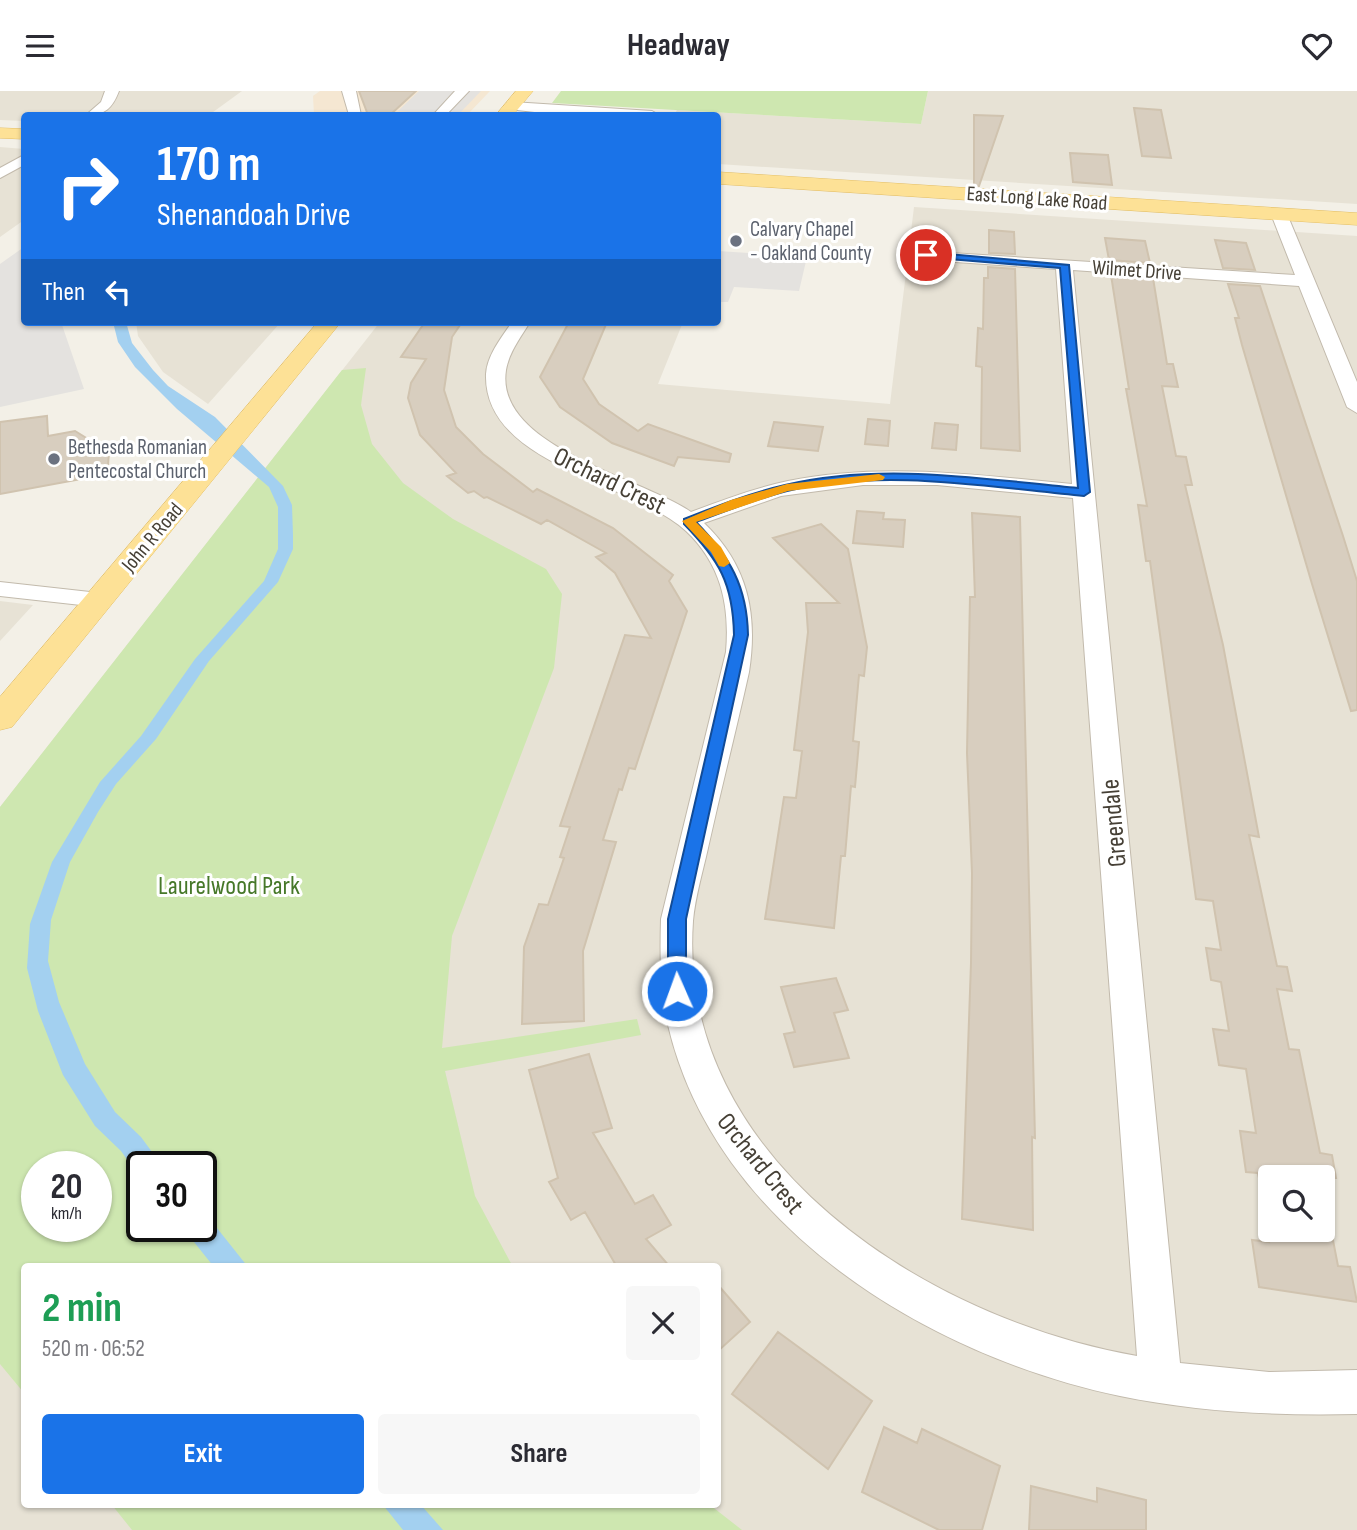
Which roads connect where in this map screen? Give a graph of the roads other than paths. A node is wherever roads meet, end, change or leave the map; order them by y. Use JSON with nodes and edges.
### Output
{"nodes":[{"id":1,"x":112,"y":91,"type":"edge"},
{"id":2,"x":349,"y":91,"type":"edge"},
{"id":3,"x":462,"y":91,"type":"edge"},
{"id":4,"x":525,"y":91,"type":"edge"},
{"id":5,"x":508,"y":111,"type":"edge"},
{"id":6,"x":96,"y":112,"type":"edge"},
{"id":7,"x":354,"y":112,"type":"edge"},
{"id":8,"x":442,"y":112,"type":"edge"},
{"id":9,"x":538,"y":112,"type":"edge"},
{"id":10,"x":0,"y":133,"type":"edge"},
{"id":11,"x":21,"y":134,"type":"edge"},
{"id":12,"x":21,"y":161,"type":"edge"},
{"id":13,"x":0,"y":174,"type":"edge"},
{"id":14,"x":721,"y":178,"type":"edge"},
{"id":15,"x":1279,"y":213,"type":"junction"},
{"id":16,"x":1357,"y":219,"type":"edge"},
{"id":17,"x":926,"y":255,"type":"dead end"},
{"id":18,"x":1064,"y":265,"type":"junction"},
{"id":19,"x":1306,"y":281,"type":"junction"},
{"id":20,"x":327,"y":326,"type":"edge"},
{"id":21,"x":519,"y":326,"type":"edge"},
{"id":22,"x":1357,"y":407,"type":"edge"},
{"id":23,"x":1084,"y":492,"type":"junction"},
{"id":24,"x":688,"y":521,"type":"junction"},
{"id":25,"x":0,"y":589,"type":"edge"},
{"id":26,"x":99,"y":600,"type":"junction"},
{"id":27,"x":0,"y":719,"type":"edge"},
{"id":28,"x":1160,"y":1381,"type":"junction"},
{"id":29,"x":1357,"y":1392,"type":"edge"}],
"edges":[{"from":1,"to":6,"type":"street"},
{"from":2,"to":7,"type":"street"},
{"from":3,"to":8,"type":"street"},
{"from":4,"to":5,"type":"main road"},
{"from":5,"to":9,"type":"street"},
{"from":10,"to":11,"type":"main road"},
{"from":12,"to":13,"type":"street"},
{"from":14,"to":15,"type":"main road","name":"East Long Lake Road"},
{"from":15,"to":16,"type":"main road","name":"East Long Lake Road"},
{"from":15,"to":19,"type":"street"},
{"from":17,"to":18,"type":"street","name":"Wilmet Drive"},
{"from":18,"to":19,"type":"street","name":"Wilmet Drive"},
{"from":18,"to":23,"type":"street","name":"Greendale"},
{"from":19,"to":22,"type":"street"},
{"from":20,"to":26,"type":"main road","name":"John R Road"},
{"from":21,"to":24,"type":"street","name":"Orchard Crest"},
{"from":23,"to":24,"type":"street"},
{"from":23,"to":28,"type":"street","name":"Greendale"},
{"from":24,"to":28,"type":"street","name":"Orchard Crest"},
{"from":25,"to":26,"type":"street"},
{"from":26,"to":27,"type":"main road","name":"John R Road"},
{"from":28,"to":29,"type":"street","name":"Orchard Crest"}]}
